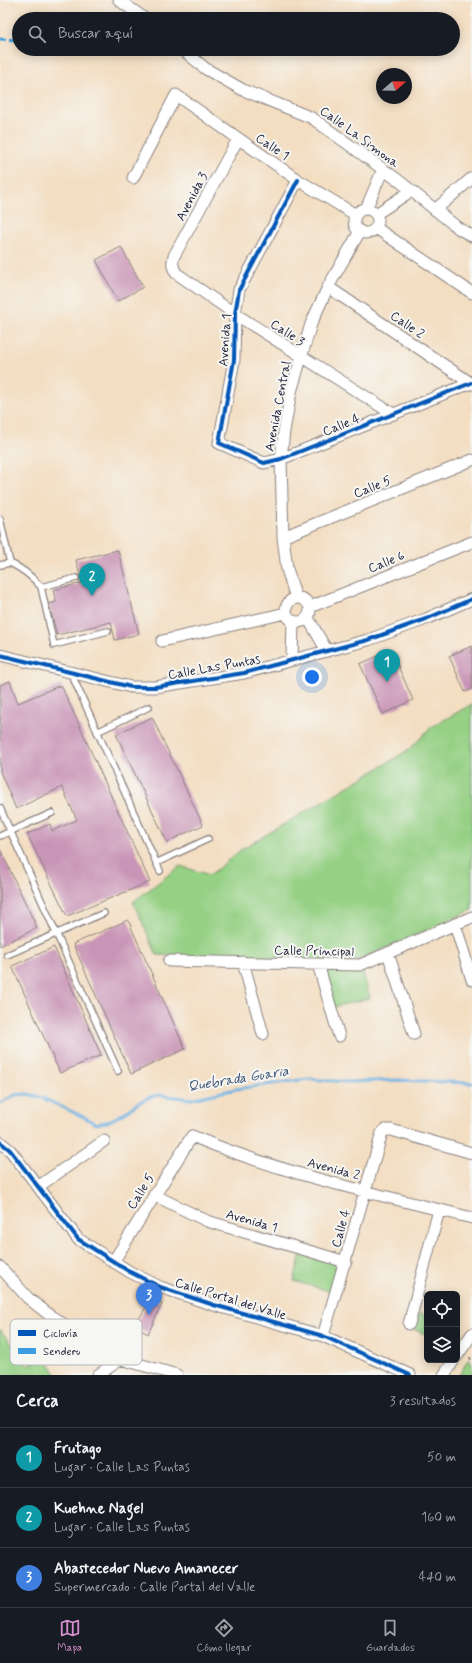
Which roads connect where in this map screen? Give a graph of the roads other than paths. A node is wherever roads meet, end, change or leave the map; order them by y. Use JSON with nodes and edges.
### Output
{"nodes":[{"id":1,"x":119,"y":0,"type":"edge"},
{"id":2,"x":135,"y":12,"type":"edge"},
{"id":3,"x":190,"y":56,"type":"edge"},
{"id":4,"x":238,"y":139,"type":"junction"},
{"id":5,"x":383,"y":169,"type":"junction"},
{"id":6,"x":133,"y":178,"type":"dead end"},
{"id":7,"x":472,"y":178,"type":"edge"},
{"id":8,"x":298,"y":180,"type":"junction"},
{"id":9,"x":411,"y":191,"type":"junction"},
{"id":10,"x":435,"y":210,"type":"junction"},
{"id":11,"x":371,"y":212,"type":"junction"},
{"id":12,"x":356,"y":215,"type":"junction"},
{"id":13,"x":376,"y":228,"type":"junction"},
{"id":14,"x":360,"y":231,"type":"junction"},
{"id":15,"x":472,"y":236,"type":"edge"},
{"id":16,"x":173,"y":268,"type":"joint"},
{"id":17,"x":328,"y":287,"type":"junction"},
{"id":18,"x":472,"y":293,"type":"edge"},
{"id":19,"x":235,"y":314,"type":"junction"},
{"id":20,"x":301,"y":356,"type":"junction"},
{"id":21,"x":472,"y":383,"type":"edge"},
{"id":22,"x":393,"y":414,"type":"junction"},
{"id":23,"x":219,"y":443,"type":"joint"},
{"id":24,"x":281,"y":459,"type":"junction"},
{"id":25,"x":472,"y":460,"type":"edge"},
{"id":26,"x":0,"y":518,"type":"edge"},
{"id":27,"x":283,"y":537,"type":"junction"},
{"id":28,"x":472,"y":542,"type":"edge"},
{"id":29,"x":10,"y":563,"type":"junction"},
{"id":30,"x":0,"y":565,"type":"edge"},
{"id":31,"x":76,"y":578,"type":"dead end"},
{"id":32,"x":41,"y":588,"type":"junction"},
{"id":33,"x":296,"y":598,"type":"junction"},
{"id":34,"x":472,"y":599,"type":"edge"},
{"id":35,"x":309,"y":612,"type":"junction"},
{"id":36,"x":286,"y":613,"type":"junction"},
{"id":37,"x":293,"y":622,"type":"junction"},
{"id":38,"x":108,"y":631,"type":"dead end"},
{"id":39,"x":162,"y":642,"type":"dead end"},
{"id":40,"x":327,"y":651,"type":"junction"},
{"id":41,"x":0,"y":655,"type":"edge"},
{"id":42,"x":292,"y":660,"type":"junction"},
{"id":43,"x":70,"y":672,"type":"junction"},
{"id":44,"x":149,"y":707,"type":"dead end"},
{"id":45,"x":97,"y":732,"type":"junction"},
{"id":46,"x":0,"y":808,"type":"edge"},
{"id":47,"x":52,"y":814,"type":"dead end"},
{"id":48,"x":10,"y":832,"type":"junction"},
{"id":49,"x":0,"y":836,"type":"edge"},
{"id":50,"x":208,"y":839,"type":"dead end"},
{"id":51,"x":156,"y":863,"type":"junction"},
{"id":52,"x":160,"y":871,"type":"dead end"},
{"id":53,"x":104,"y":912,"type":"dead end"},
{"id":54,"x":472,"y":917,"type":"edge"},
{"id":55,"x":455,"y":924,"type":"junction"},
{"id":56,"x":56,"y":935,"type":"junction"},
{"id":57,"x":388,"y":953,"type":"junction"},
{"id":58,"x":7,"y":955,"type":"dead end"},
{"id":59,"x":169,"y":961,"type":"dead end"},
{"id":60,"x":243,"y":962,"type":"junction"},
{"id":61,"x":318,"y":964,"type":"junction"},
{"id":62,"x":472,"y":980,"type":"edge"},
{"id":63,"x":264,"y":1034,"type":"dead end"},
{"id":64,"x":414,"y":1034,"type":"dead end"},
{"id":65,"x":339,"y":1036,"type":"dead end"},
{"id":66,"x":118,"y":1071,"type":"dead end"},
{"id":67,"x":192,"y":1136,"type":"joint"},
{"id":68,"x":104,"y":1141,"type":"dead end"},
{"id":69,"x":0,"y":1142,"type":"edge"},
{"id":70,"x":472,"y":1153,"type":"edge"},
{"id":71,"x":39,"y":1186,"type":"junction"},
{"id":72,"x":366,"y":1190,"type":"junction"},
{"id":73,"x":154,"y":1195,"type":"junction"},
{"id":74,"x":439,"y":1210,"type":"junction"},
{"id":75,"x":472,"y":1218,"type":"edge"},
{"id":76,"x":113,"y":1262,"type":"junction"},
{"id":77,"x":346,"y":1262,"type":"junction"},
{"id":78,"x":0,"y":1267,"type":"edge"},
{"id":79,"x":57,"y":1319,"type":"edge"},
{"id":80,"x":409,"y":1324,"type":"dead end"},
{"id":81,"x":472,"y":1334,"type":"edge"},
{"id":82,"x":323,"y":1336,"type":"junction"},
{"id":83,"x":460,"y":1352,"type":"edge"},
{"id":84,"x":452,"y":1363,"type":"edge"},
{"id":85,"x":112,"y":1365,"type":"edge"},
{"id":86,"x":142,"y":1365,"type":"edge"},
{"id":87,"x":98,"y":1375,"type":"edge"},
{"id":88,"x":177,"y":1375,"type":"edge"},
{"id":89,"x":410,"y":1375,"type":"edge"},
{"id":90,"x":444,"y":1375,"type":"edge"}],
"edges":[{"from":1,"to":2,"type":"street"},
{"from":3,"to":5,"type":"street","name":"Calle La Simona"},
{"from":4,"to":6,"type":"street","name":"Calle 1"},
{"from":4,"to":8,"type":"street","name":"Calle 1"},
{"from":4,"to":16,"type":"street","name":"Avenida 3"},
{"from":5,"to":9,"type":"street","name":"Calle La Simona"},
{"from":5,"to":11,"type":"street"},
{"from":7,"to":10,"type":"street"},
{"from":8,"to":12,"type":"street","name":"Calle 1"},
{"from":8,"to":19,"type":"street","name":"Avenida 1"},
{"from":9,"to":10,"type":"street","name":"Calle La Simona"},
{"from":9,"to":11,"type":"street"},
{"from":10,"to":15,"type":"street","name":"Calle La Simona"},
{"from":11,"to":12,"type":"street"},
{"from":11,"to":13,"type":"street"},
{"from":12,"to":14,"type":"street"},
{"from":13,"to":14,"type":"street"},
{"from":13,"to":18,"type":"street"},
{"from":14,"to":17,"type":"street","name":"Avenida Central"},
{"from":16,"to":19,"type":"street","name":"Calle 3"},
{"from":17,"to":20,"type":"street","name":"Avenida Central"},
{"from":17,"to":21,"type":"street","name":"Calle 2"},
{"from":19,"to":20,"type":"street","name":"Calle 3"},
{"from":19,"to":23,"type":"street","name":"Avenida 1"},
{"from":20,"to":22,"type":"street","name":"Calle 3"},
{"from":20,"to":24,"type":"street","name":"Avenida Central"},
{"from":21,"to":22,"type":"street","name":"Calle 4"},
{"from":22,"to":24,"type":"street","name":"Calle 4"},
{"from":23,"to":24,"type":"street","name":"Calle 4"},
{"from":24,"to":27,"type":"street","name":"Avenida Central"},
{"from":25,"to":27,"type":"street","name":"Calle 5"},
{"from":26,"to":29,"type":"lane"},
{"from":27,"to":33,"type":"street","name":"Avenida Central"},
{"from":28,"to":35,"type":"street","name":"Calle 6"},
{"from":29,"to":30,"type":"lane"},
{"from":29,"to":32,"type":"lane"},
{"from":31,"to":32,"type":"lane"},
{"from":32,"to":38,"type":"lane"},
{"from":33,"to":35,"type":"street"},
{"from":33,"to":36,"type":"street"},
{"from":34,"to":40,"type":"street","name":"Calle Las Puntas"},
{"from":35,"to":37,"type":"street"},
{"from":35,"to":40,"type":"street"},
{"from":36,"to":37,"type":"street"},
{"from":36,"to":39,"type":"street"},
{"from":37,"to":42,"type":"street"},
{"from":40,"to":42,"type":"street","name":"Calle Las Puntas"},
{"from":41,"to":43,"type":"street","name":"Calle Las Puntas"},
{"from":42,"to":43,"type":"street","name":"Calle Las Puntas"},
{"from":43,"to":45,"type":"lane"},
{"from":44,"to":45,"type":"lane"},
{"from":45,"to":51,"type":"lane"},
{"from":46,"to":48,"type":"lane"},
{"from":47,"to":48,"type":"lane"},
{"from":48,"to":49,"type":"lane"},
{"from":48,"to":56,"type":"lane"},
{"from":50,"to":51,"type":"lane"},
{"from":51,"to":52,"type":"lane"},
{"from":53,"to":56,"type":"lane"},
{"from":54,"to":55,"type":"street","name":"Calle Principal"},
{"from":55,"to":57,"type":"street","name":"Calle Principal"},
{"from":55,"to":62,"type":"street"},
{"from":56,"to":58,"type":"lane"},
{"from":56,"to":66,"type":"lane"},
{"from":57,"to":61,"type":"street","name":"Calle Principal"},
{"from":57,"to":64,"type":"street"},
{"from":59,"to":60,"type":"street","name":"Calle Principal"},
{"from":60,"to":61,"type":"street","name":"Calle Principal"},
{"from":60,"to":63,"type":"street"},
{"from":61,"to":65,"type":"street"},
{"from":67,"to":72,"type":"street","name":"Avenida 2"},
{"from":67,"to":73,"type":"street","name":"Calle 5"},
{"from":68,"to":71,"type":"street"},
{"from":69,"to":71,"type":"street","name":"Calle Portal del Valle"},
{"from":70,"to":72,"type":"street","name":"Calle 4"},
{"from":71,"to":76,"type":"street","name":"Calle Portal del Valle"},
{"from":72,"to":74,"type":"street","name":"Avenida 2"},
{"from":72,"to":77,"type":"street","name":"Calle 4"},
{"from":73,"to":76,"type":"street","name":"Calle 5"},
{"from":73,"to":77,"type":"street","name":"Avenida 1"},
{"from":74,"to":75,"type":"street","name":"Avenida 2"},
{"from":74,"to":80,"type":"street"},
{"from":76,"to":82,"type":"street","name":"Calle Portal del Valle"},
{"from":77,"to":82,"type":"street","name":"Calle 4"},
{"from":78,"to":79,"type":"street"},
{"from":81,"to":83,"type":"street"},
{"from":82,"to":89,"type":"street","name":"Calle Portal del Valle"},
{"from":84,"to":90,"type":"street"},
{"from":85,"to":87,"type":"street"},
{"from":86,"to":88,"type":"street"}]}
